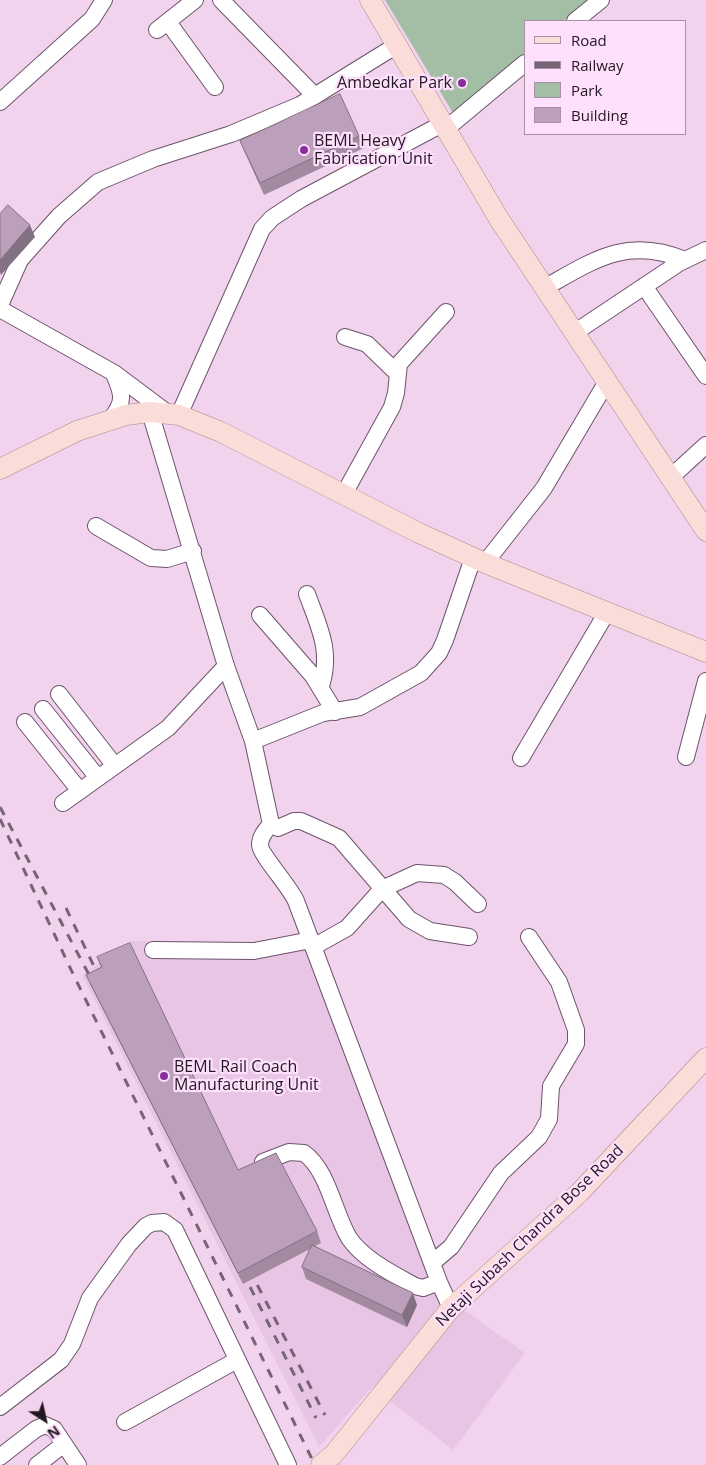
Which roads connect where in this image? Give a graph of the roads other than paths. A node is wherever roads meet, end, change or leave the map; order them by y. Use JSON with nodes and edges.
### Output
{"nodes":[{"id":1,"x":104,"y":0,"type":"edge"},
{"id":2,"x":195,"y":0,"type":"edge"},
{"id":3,"x":220,"y":0,"type":"edge"},
{"id":4,"x":370,"y":0,"type":"edge"},
{"id":5,"x":601,"y":0,"type":"edge"},
{"id":6,"x":576,"y":20,"type":"edge"},
{"id":7,"x":397,"y":46,"type":"junction"},
{"id":8,"x":524,"y":64,"type":"edge"},
{"id":9,"x":215,"y":87,"type":"dead end"},
{"id":10,"x":3,"y":93,"type":"edge"},
{"id":11,"x":314,"y":96,"type":"junction"},
{"id":12,"x":446,"y":126,"type":"junction"},
{"id":13,"x":706,"y":250,"type":"edge"},
{"id":14,"x":685,"y":260,"type":"junction"},
{"id":15,"x":644,"y":286,"type":"junction"},
{"id":16,"x":544,"y":288,"type":"junction"},
{"id":17,"x":0,"y":305,"type":"edge"},
{"id":18,"x":0,"y":309,"type":"edge"},
{"id":19,"x":446,"y":312,"type":"dead end"},
{"id":20,"x":574,"y":333,"type":"junction"},
{"id":21,"x":345,"y":338,"type":"dead end"},
{"id":22,"x":114,"y":373,"type":"junction"},
{"id":23,"x":397,"y":373,"type":"junction"},
{"id":24,"x":706,"y":376,"type":"edge"},
{"id":25,"x":606,"y":383,"type":"junction"},
{"id":26,"x":165,"y":413,"type":"junction"},
{"id":27,"x":111,"y":419,"type":"junction"},
{"id":28,"x":706,"y":445,"type":"edge"},
{"id":29,"x":0,"y":469,"type":"edge"},
{"id":30,"x":670,"y":478,"type":"junction"},
{"id":31,"x":344,"y":494,"type":"junction"},
{"id":32,"x":699,"y":508,"type":"edge"},
{"id":33,"x":96,"y":526,"type":"dead end"},
{"id":34,"x":706,"y":531,"type":"edge"},
{"id":35,"x":193,"y":551,"type":"junction"},
{"id":36,"x":479,"y":560,"type":"junction"},
{"id":37,"x":307,"y":594,"type":"dead end"},
{"id":38,"x":607,"y":612,"type":"junction"},
{"id":39,"x":260,"y":616,"type":"dead end"},
{"id":40,"x":706,"y":652,"type":"edge"},
{"id":41,"x":226,"y":666,"type":"junction"},
{"id":42,"x":706,"y":681,"type":"edge"},
{"id":43,"x":321,"y":686,"type":"junction"},
{"id":44,"x":58,"y":694,"type":"dead end"},
{"id":45,"x":44,"y":709,"type":"dead end"},
{"id":46,"x":334,"y":712,"type":"junction"},
{"id":47,"x":24,"y":722,"type":"dead end"},
{"id":48,"x":253,"y":741,"type":"junction"},
{"id":49,"x":686,"y":757,"type":"dead end"},
{"id":50,"x":521,"y":758,"type":"dead end"},
{"id":51,"x":115,"y":766,"type":"junction"},
{"id":52,"x":98,"y":778,"type":"junction"},
{"id":53,"x":80,"y":791,"type":"junction"},
{"id":54,"x":63,"y":803,"type":"dead end"},
{"id":55,"x":270,"y":824,"type":"junction"},
{"id":56,"x":382,"y":889,"type":"junction"},
{"id":57,"x":478,"y":904,"type":"dead end"},
{"id":58,"x":469,"y":937,"type":"dead end"},
{"id":59,"x":529,"y":937,"type":"dead end"},
{"id":60,"x":312,"y":943,"type":"junction"},
{"id":61,"x":153,"y":950,"type":"dead end"},
{"id":62,"x":706,"y":1058,"type":"edge"},
{"id":63,"x":263,"y":1162,"type":"edge"},
{"id":64,"x":432,"y":1263,"type":"junction"},
{"id":65,"x":439,"y":1282,"type":"junction"},
{"id":66,"x":451,"y":1308,"type":"junction"},
{"id":67,"x":237,"y":1360,"type":"junction"},
{"id":68,"x":0,"y":1407,"type":"edge"},
{"id":69,"x":126,"y":1422,"type":"dead end"},
{"id":70,"x":64,"y":1444,"type":"junction"},
{"id":71,"x":0,"y":1457,"type":"edge"},
{"id":72,"x":37,"y":1465,"type":"edge"},
{"id":73,"x":78,"y":1465,"type":"edge"},
{"id":74,"x":288,"y":1465,"type":"edge"},
{"id":75,"x":321,"y":1465,"type":"edge"}],
"edges":[{"from":1,"to":10,"type":"street"},
{"from":2,"to":9,"type":"street"},
{"from":3,"to":11,"type":"street"},
{"from":4,"to":7,"type":"main road"},
{"from":5,"to":6,"type":"street"},
{"from":7,"to":11,"type":"street"},
{"from":7,"to":12,"type":"main road"},
{"from":8,"to":12,"type":"street"},
{"from":11,"to":17,"type":"street"},
{"from":12,"to":16,"type":"main road"},
{"from":12,"to":26,"type":"street"},
{"from":13,"to":14,"type":"street"},
{"from":14,"to":15,"type":"street"},
{"from":14,"to":16,"type":"street"},
{"from":15,"to":20,"type":"street"},
{"from":15,"to":24,"type":"street"},
{"from":16,"to":20,"type":"main road"},
{"from":18,"to":22,"type":"street"},
{"from":19,"to":23,"type":"street"},
{"from":20,"to":25,"type":"main road"},
{"from":21,"to":23,"type":"street"},
{"from":22,"to":26,"type":"street"},
{"from":22,"to":27,"type":"street"},
{"from":23,"to":31,"type":"street"},
{"from":25,"to":30,"type":"main road"},
{"from":25,"to":36,"type":"street"},
{"from":26,"to":27,"type":"main road"},
{"from":26,"to":31,"type":"main road"},
{"from":26,"to":35,"type":"street"},
{"from":27,"to":29,"type":"main road"},
{"from":28,"to":30,"type":"street"},
{"from":30,"to":32,"type":"main road"},
{"from":31,"to":36,"type":"main road"},
{"from":32,"to":34,"type":"main road"},
{"from":33,"to":35,"type":"street"},
{"from":35,"to":41,"type":"street"},
{"from":36,"to":38,"type":"main road"},
{"from":36,"to":46,"type":"street"},
{"from":37,"to":43,"type":"street"},
{"from":38,"to":40,"type":"main road"},
{"from":38,"to":50,"type":"street"},
{"from":39,"to":43,"type":"street"},
{"from":41,"to":48,"type":"street"},
{"from":41,"to":51,"type":"street"},
{"from":42,"to":49,"type":"street"},
{"from":43,"to":46,"type":"street"},
{"from":44,"to":51,"type":"street"},
{"from":45,"to":52,"type":"street"},
{"from":46,"to":48,"type":"street"},
{"from":47,"to":53,"type":"street"},
{"from":48,"to":55,"type":"street"},
{"from":51,"to":52,"type":"street"},
{"from":52,"to":53,"type":"street"},
{"from":53,"to":54,"type":"street"},
{"from":55,"to":56,"type":"street"},
{"from":55,"to":60,"type":"street"},
{"from":56,"to":57,"type":"street"},
{"from":56,"to":58,"type":"street"},
{"from":56,"to":60,"type":"street"},
{"from":59,"to":64,"type":"street"},
{"from":60,"to":61,"type":"street"},
{"from":60,"to":64,"type":"street"},
{"from":62,"to":66,"type":"main road","name":"Netaji Subash Chandra Bose Road"},
{"from":63,"to":65,"type":"street"},
{"from":64,"to":65,"type":"street"},
{"from":65,"to":66,"type":"street"},
{"from":66,"to":75,"type":"main road","name":"Netaji Subash Chandra Bose Road"},
{"from":67,"to":68,"type":"street"},
{"from":67,"to":69,"type":"street"},
{"from":67,"to":74,"type":"street"},
{"from":70,"to":71,"type":"street"},
{"from":70,"to":72,"type":"street"},
{"from":70,"to":73,"type":"street"}]}
